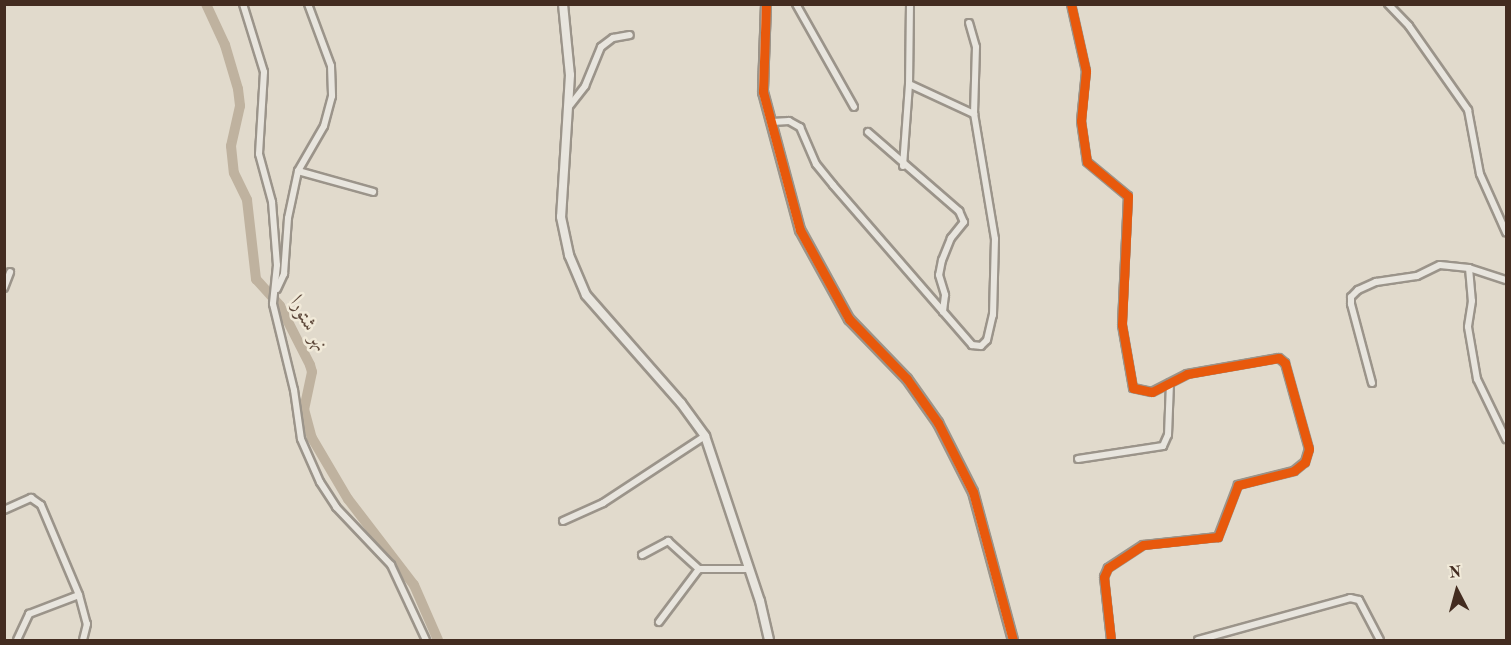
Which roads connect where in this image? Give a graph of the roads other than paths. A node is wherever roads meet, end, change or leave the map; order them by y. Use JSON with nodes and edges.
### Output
{"nodes":[{"id":1,"x":243,"y":4,"type":"edge"},
{"id":2,"x":308,"y":4,"type":"edge"},
{"id":3,"x":563,"y":4,"type":"edge"},
{"id":4,"x":766,"y":4,"type":"edge"},
{"id":5,"x":796,"y":4,"type":"edge"},
{"id":6,"x":910,"y":4,"type":"edge"},
{"id":7,"x":1071,"y":4,"type":"edge"},
{"id":8,"x":1388,"y":4,"type":"edge"},
{"id":9,"x":969,"y":23,"type":"dead end"},
{"id":10,"x":630,"y":35,"type":"dead end"},
{"id":11,"x":909,"y":84,"type":"junction"},
{"id":12,"x":854,"y":107,"type":"dead end"},
{"id":13,"x":568,"y":108,"type":"junction"},
{"id":14,"x":974,"y":114,"type":"junction"},
{"id":15,"x":772,"y":122,"type":"junction"},
{"id":16,"x":868,"y":132,"type":"dead end"},
{"id":17,"x":903,"y":166,"type":"junction"},
{"id":18,"x":298,"y":171,"type":"junction"},
{"id":19,"x":373,"y":192,"type":"dead end"},
{"id":20,"x":1506,"y":232,"type":"edge"},
{"id":21,"x":1469,"y":268,"type":"junction"},
{"id":22,"x":10,"y":272,"type":"dead end"},
{"id":23,"x":1506,"y":280,"type":"edge"},
{"id":24,"x":4,"y":288,"type":"edge"},
{"id":25,"x":274,"y":295,"type":"junction"},
{"id":26,"x":943,"y":312,"type":"junction"},
{"id":27,"x":1170,"y":383,"type":"junction"},
{"id":28,"x":1372,"y":383,"type":"dead end"},
{"id":29,"x":705,"y":436,"type":"junction"},
{"id":30,"x":1506,"y":439,"type":"edge"},
{"id":31,"x":1078,"y":459,"type":"dead end"},
{"id":32,"x":4,"y":510,"type":"edge"},
{"id":33,"x":563,"y":521,"type":"dead end"},
{"id":34,"x":642,"y":555,"type":"dead end"},
{"id":35,"x":748,"y":568,"type":"junction"},
{"id":36,"x":699,"y":569,"type":"junction"},
{"id":37,"x":79,"y":595,"type":"junction"},
{"id":38,"x":659,"y":622,"type":"dead end"},
{"id":39,"x":17,"y":640,"type":"edge"},
{"id":40,"x":83,"y":640,"type":"edge"},
{"id":41,"x":426,"y":640,"type":"edge"},
{"id":42,"x":769,"y":640,"type":"edge"},
{"id":43,"x":1013,"y":640,"type":"edge"},
{"id":44,"x":1111,"y":640,"type":"edge"},
{"id":45,"x":1198,"y":640,"type":"edge"},
{"id":46,"x":1380,"y":640,"type":"edge"}],
"edges":[{"from":1,"to":25,"type":"street"},
{"from":2,"to":18,"type":"street"},
{"from":3,"to":13,"type":"street"},
{"from":4,"to":15,"type":"street"},
{"from":5,"to":12,"type":"street"},
{"from":6,"to":11,"type":"street"},
{"from":7,"to":27,"type":"street"},
{"from":8,"to":20,"type":"street"},
{"from":9,"to":14,"type":"street"},
{"from":10,"to":13,"type":"street"},
{"from":11,"to":14,"type":"street"},
{"from":11,"to":17,"type":"street"},
{"from":13,"to":29,"type":"street"},
{"from":14,"to":26,"type":"street"},
{"from":15,"to":26,"type":"street"},
{"from":15,"to":43,"type":"street"},
{"from":16,"to":17,"type":"street"},
{"from":17,"to":26,"type":"street"},
{"from":18,"to":19,"type":"street"},
{"from":18,"to":25,"type":"street"},
{"from":21,"to":23,"type":"street"},
{"from":21,"to":28,"type":"street"},
{"from":21,"to":30,"type":"street"},
{"from":22,"to":24,"type":"street"},
{"from":25,"to":41,"type":"street"},
{"from":27,"to":31,"type":"street"},
{"from":27,"to":44,"type":"street"},
{"from":29,"to":33,"type":"street"},
{"from":29,"to":35,"type":"street"},
{"from":32,"to":37,"type":"street"},
{"from":34,"to":36,"type":"street"},
{"from":35,"to":36,"type":"street"},
{"from":35,"to":42,"type":"street"},
{"from":36,"to":38,"type":"street"},
{"from":37,"to":39,"type":"street"},
{"from":37,"to":40,"type":"street"},
{"from":45,"to":46,"type":"street"}]}
